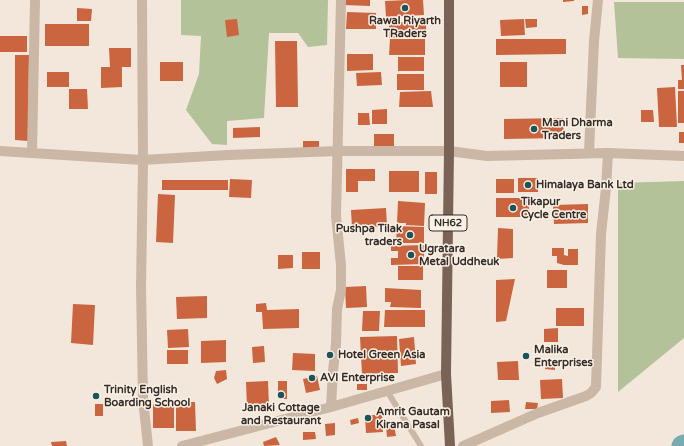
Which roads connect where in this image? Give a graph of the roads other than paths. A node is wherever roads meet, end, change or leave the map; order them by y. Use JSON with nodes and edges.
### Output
{"nodes":[{"id":1,"x":35,"y":0,"type":"edge"},
{"id":2,"x":142,"y":0,"type":"edge"},
{"id":3,"x":341,"y":0,"type":"edge"},
{"id":4,"x":449,"y":0,"type":"edge"},
{"id":5,"x":598,"y":0,"type":"edge"},
{"id":6,"x":0,"y":151,"type":"edge"},
{"id":7,"x":338,"y":151,"type":"junction"},
{"id":8,"x":450,"y":151,"type":"junction"},
{"id":9,"x":589,"y":152,"type":"junction"},
{"id":10,"x":32,"y":153,"type":"junction"},
{"id":11,"x":608,"y":153,"type":"junction"},
{"id":12,"x":684,"y":156,"type":"edge"},
{"id":13,"x":142,"y":160,"type":"junction"},
{"id":14,"x":446,"y":374,"type":"junction"},
{"id":15,"x":387,"y":391,"type":"junction"},
{"id":16,"x":330,"y":407,"type":"junction"},
{"id":17,"x":148,"y":446,"type":"edge"},
{"id":18,"x":182,"y":446,"type":"edge"},
{"id":19,"x":421,"y":446,"type":"edge"},
{"id":20,"x":450,"y":446,"type":"edge"},
{"id":21,"x":463,"y":446,"type":"edge"}],
"edges":[{"from":1,"to":10,"type":"street"},
{"from":2,"to":13,"type":"street"},
{"from":3,"to":7,"type":"street"},
{"from":4,"to":8,"type":"main road","number":"NH62"},
{"from":5,"to":9,"type":"street"},
{"from":6,"to":10,"type":"street"},
{"from":7,"to":8,"type":"street"},
{"from":7,"to":13,"type":"street"},
{"from":7,"to":16,"type":"street"},
{"from":8,"to":9,"type":"street"},
{"from":8,"to":14,"type":"main road","number":"NH62"},
{"from":9,"to":11,"type":"street"},
{"from":10,"to":13,"type":"street"},
{"from":11,"to":12,"type":"street"},
{"from":11,"to":21,"type":"street"},
{"from":13,"to":17,"type":"street"},
{"from":14,"to":15,"type":"street"},
{"from":14,"to":20,"type":"main road","number":"NH62"},
{"from":15,"to":16,"type":"street"},
{"from":15,"to":19,"type":"lane"},
{"from":16,"to":18,"type":"street"}]}
